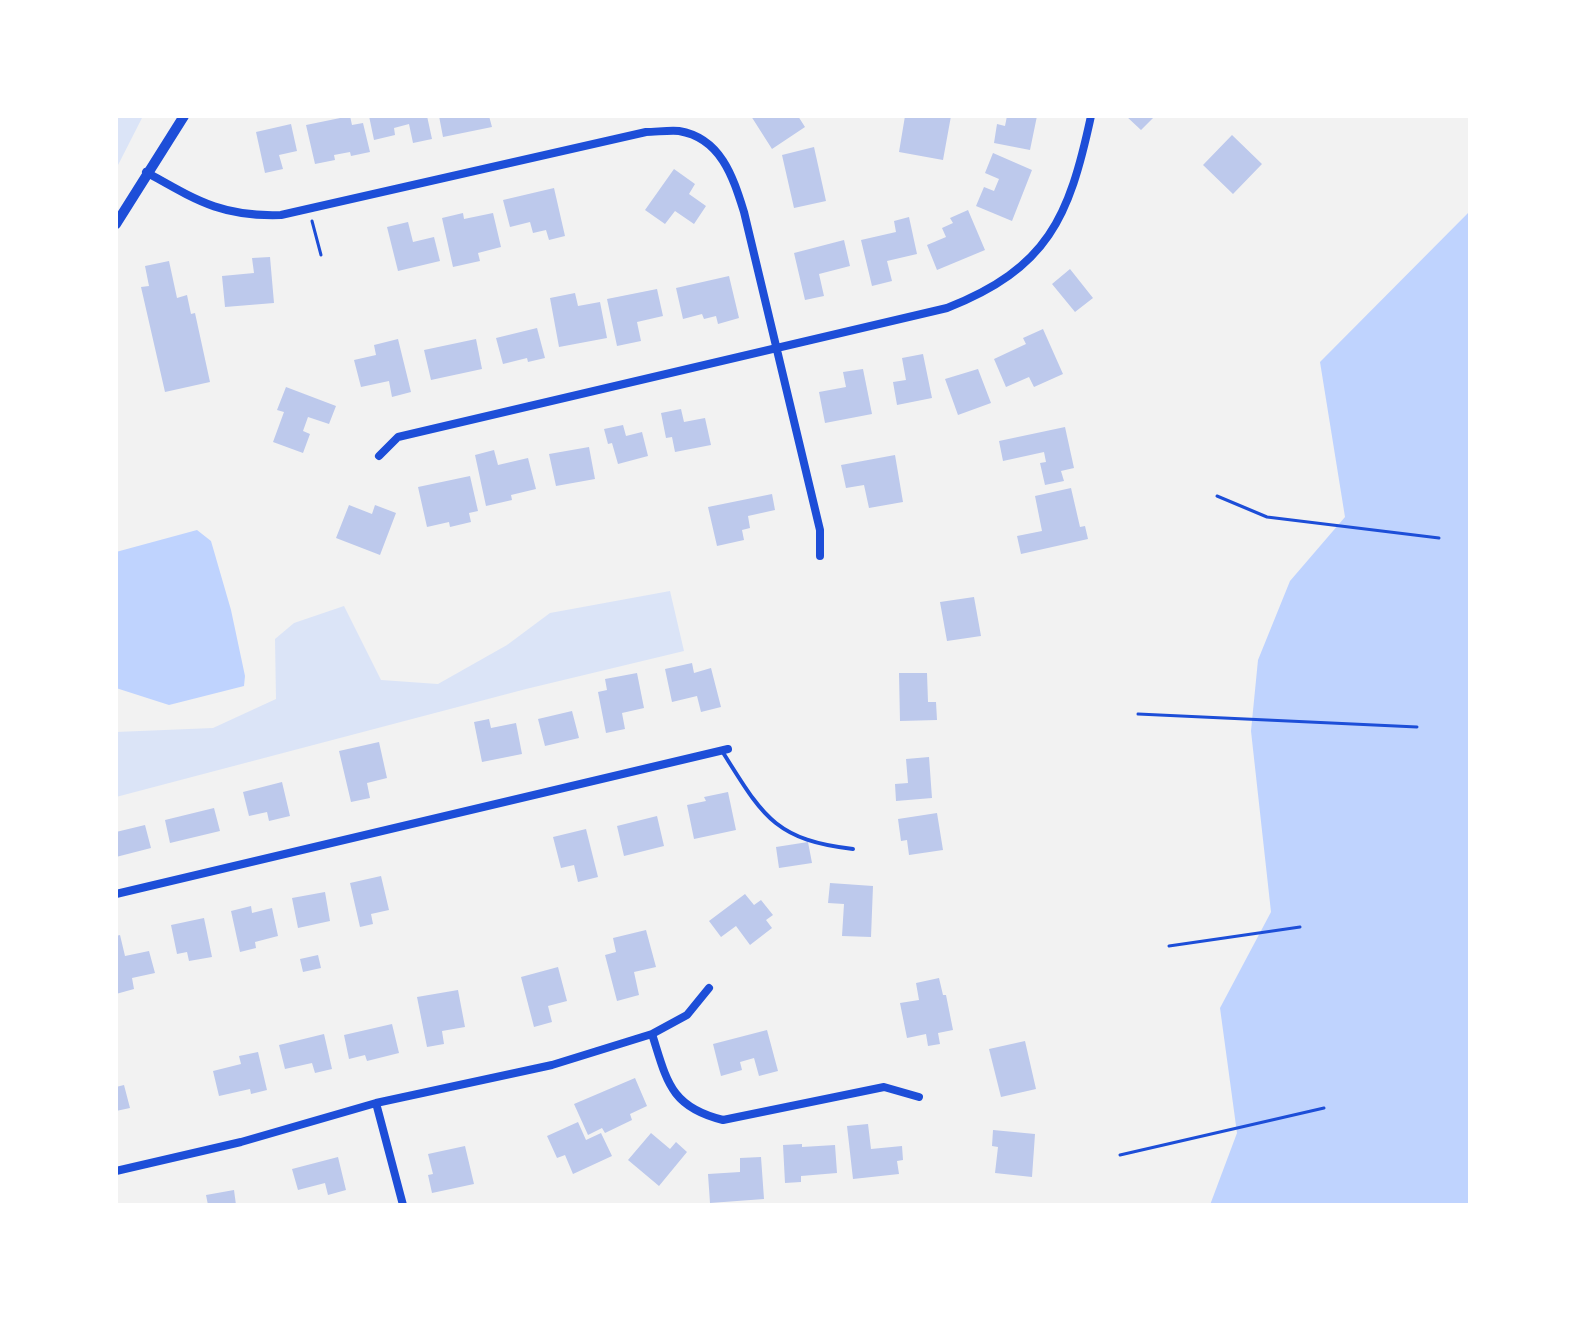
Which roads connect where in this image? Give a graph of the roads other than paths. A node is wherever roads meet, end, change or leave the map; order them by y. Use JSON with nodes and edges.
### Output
{"nodes":[{"id":1,"x":184,"y":116,"type":"edge"},
{"id":2,"x":1091,"y":116,"type":"edge"},
{"id":3,"x":146,"y":172,"type":"junction"},
{"id":4,"x":116,"y":224,"type":"edge"},
{"id":5,"x":777,"y":347,"type":"junction"},
{"id":6,"x":379,"y":456,"type":"dead end"},
{"id":7,"x":820,"y":556,"type":"dead end"},
{"id":8,"x":725,"y":750,"type":"joint"},
{"id":9,"x":853,"y":849,"type":"dead end"},
{"id":10,"x":116,"y":894,"type":"edge"},
{"id":11,"x":709,"y":988,"type":"dead end"},
{"id":12,"x":652,"y":1034,"type":"junction"},
{"id":13,"x":919,"y":1097,"type":"dead end"},
{"id":14,"x":376,"y":1103,"type":"junction"},
{"id":15,"x":116,"y":1171,"type":"edge"},
{"id":16,"x":403,"y":1205,"type":"edge"}],
"edges":[{"from":1,"to":3,"type":"street"},
{"from":2,"to":5,"type":"street"},
{"from":3,"to":4,"type":"street"},
{"from":3,"to":5,"type":"street"},
{"from":5,"to":6,"type":"street"},
{"from":5,"to":7,"type":"street"},
{"from":8,"to":9,"type":"lane"},
{"from":8,"to":10,"type":"street"},
{"from":11,"to":12,"type":"street"},
{"from":12,"to":13,"type":"street"},
{"from":12,"to":14,"type":"street"},
{"from":14,"to":15,"type":"street"},
{"from":14,"to":16,"type":"street"}]}
